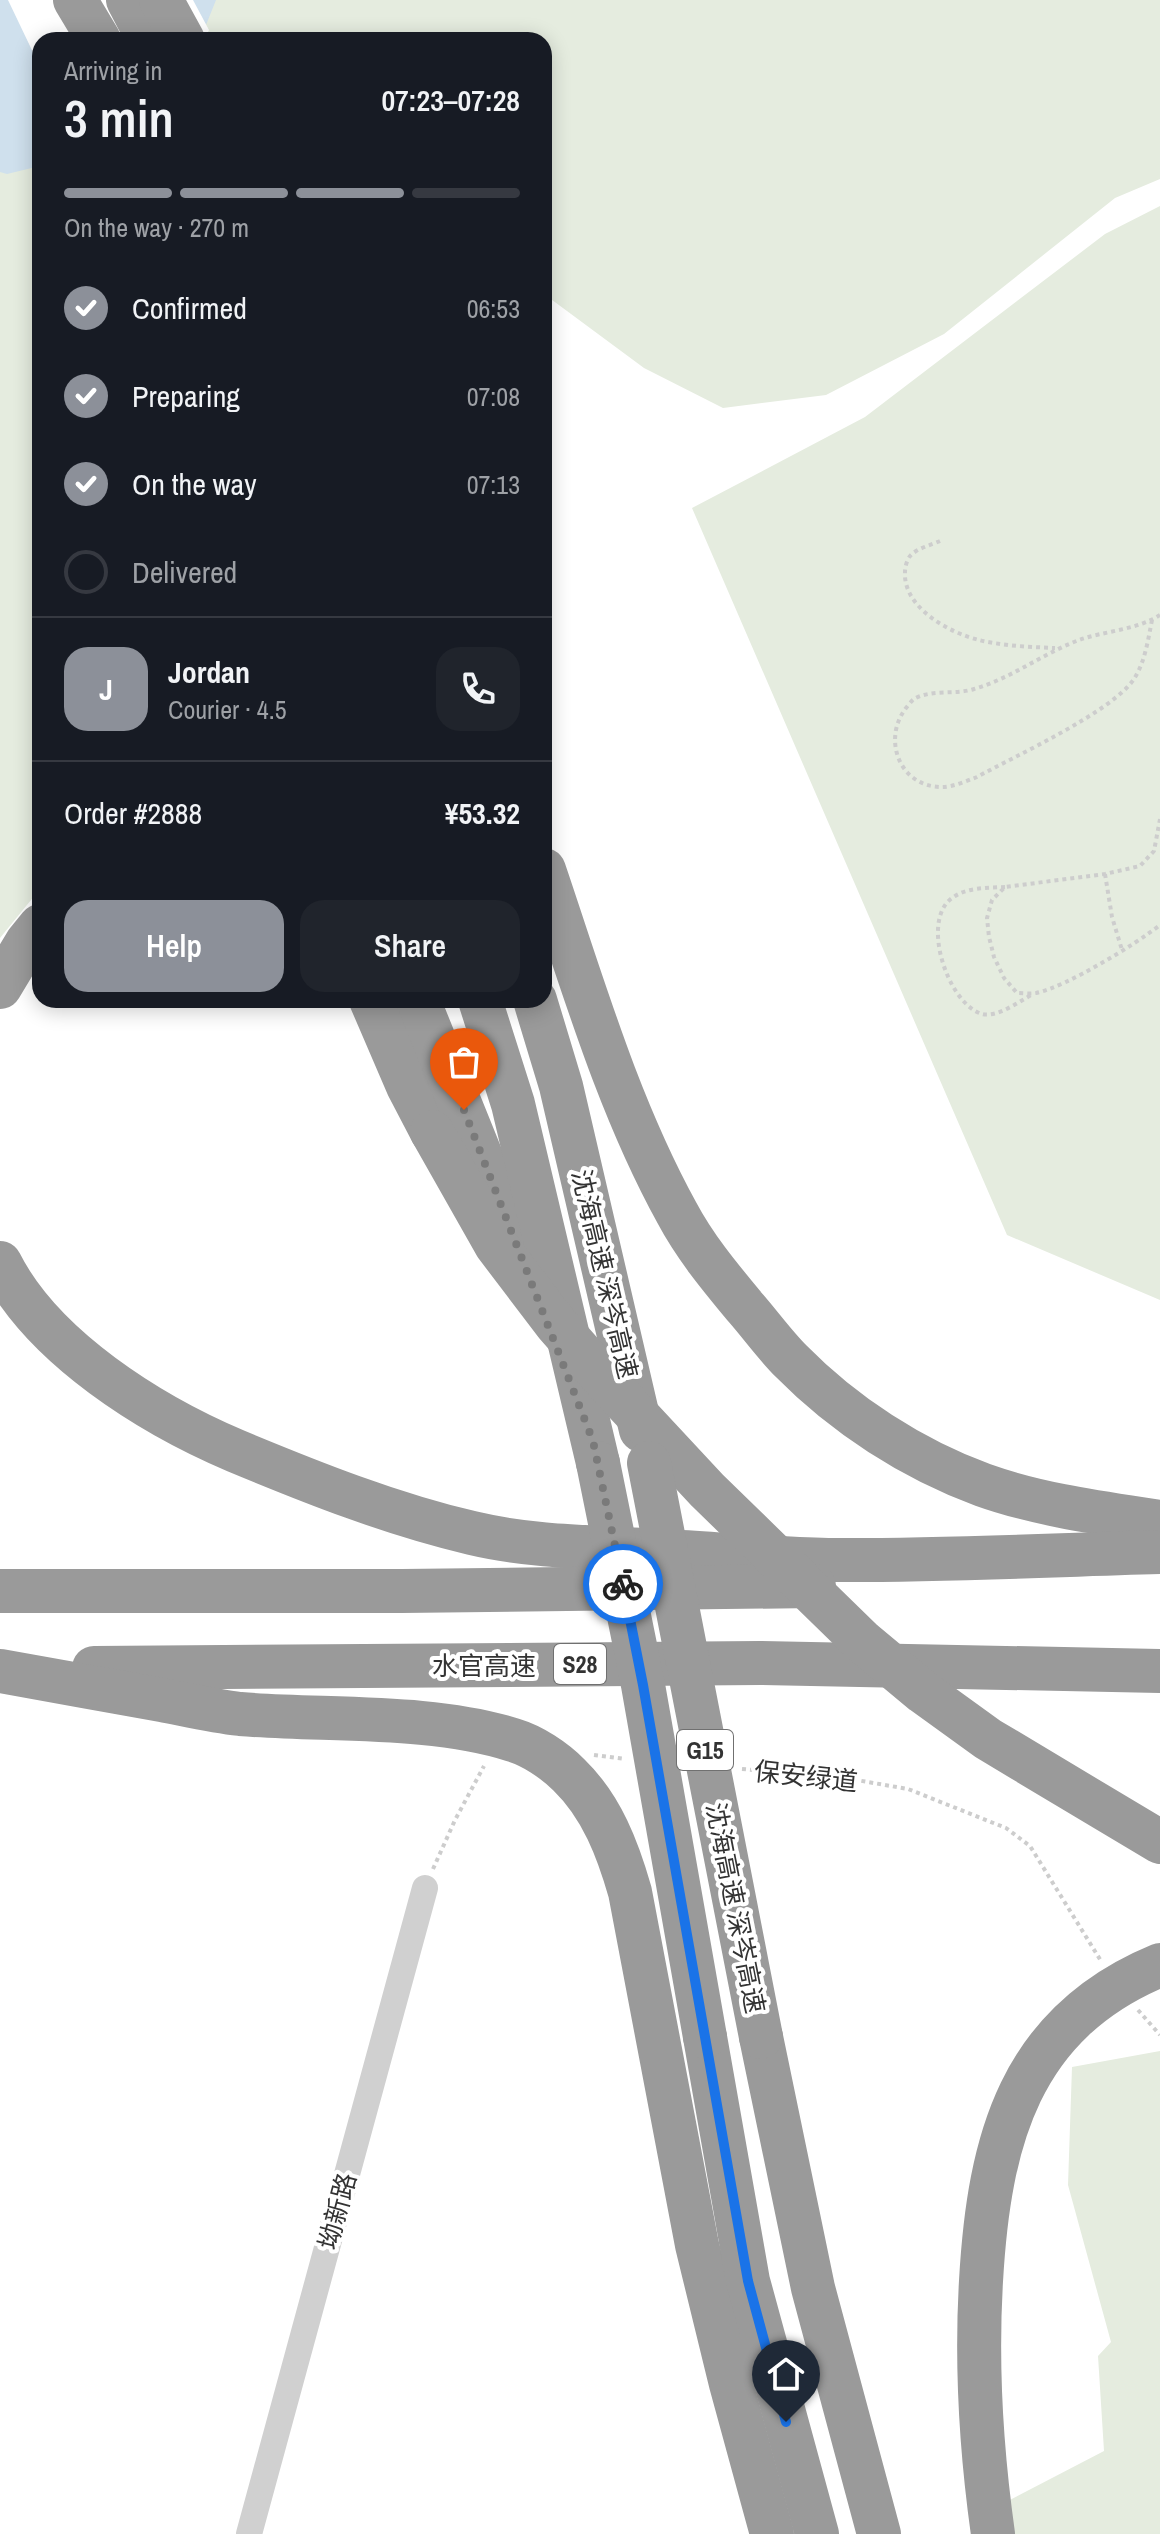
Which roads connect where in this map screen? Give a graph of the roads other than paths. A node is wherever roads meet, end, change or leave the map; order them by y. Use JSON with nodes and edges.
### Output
{"nodes":[{"id":1,"x":45,"y":0,"type":"edge"},
{"id":2,"x":75,"y":0,"type":"edge"},
{"id":3,"x":128,"y":0,"type":"edge"},
{"id":4,"x":161,"y":0,"type":"edge"},
{"id":5,"x":63,"y":32,"type":"edge"},
{"id":6,"x":94,"y":32,"type":"edge"},
{"id":7,"x":145,"y":32,"type":"edge"},
{"id":8,"x":179,"y":32,"type":"edge"},
{"id":9,"x":552,"y":893,"type":"edge"},
{"id":10,"x":32,"y":936,"type":"edge"},
{"id":11,"x":0,"y":987,"type":"edge"},
{"id":12,"x":374,"y":1008,"type":"edge"},
{"id":13,"x":421,"y":1008,"type":"edge"},
{"id":14,"x":483,"y":1008,"type":"edge"},
{"id":15,"x":537,"y":1008,"type":"edge"},
{"id":16,"x":0,"y":1263,"type":"edge"},
{"id":17,"x":596,"y":1452,"type":"junction"},
{"id":18,"x":1160,"y":1522,"type":"edge"},
{"id":19,"x":1160,"y":1552,"type":"edge"},
{"id":20,"x":1160,"y":1582,"type":"edge"},
{"id":21,"x":0,"y":1591,"type":"edge"},
{"id":22,"x":0,"y":1670,"type":"edge"},
{"id":23,"x":1160,"y":1671,"type":"edge"},
{"id":24,"x":1160,"y":1842,"type":"edge"},
{"id":25,"x":425,"y":1888,"type":"road end"},
{"id":26,"x":1160,"y":1965,"type":"edge"},
{"id":27,"x":249,"y":2534,"type":"edge"},
{"id":28,"x":772,"y":2534,"type":"edge"},
{"id":29,"x":817,"y":2534,"type":"edge"},
{"id":30,"x":879,"y":2534,"type":"edge"},
{"id":31,"x":993,"y":2534,"type":"edge"}],
"edges":[{"from":1,"to":5,"type":"highway"},
{"from":2,"to":6,"type":"highway"},
{"from":3,"to":7,"type":"highway"},
{"from":4,"to":8,"type":"highway"},
{"from":9,"to":18,"type":"highway"},
{"from":10,"to":11,"type":"highway"},
{"from":12,"to":24,"type":"highway","bridge":true},
{"from":13,"to":17,"type":"highway"},
{"from":14,"to":17,"type":"highway","name":"沈海高速 深岑高速","number":"G15"},
{"from":15,"to":30,"type":"highway","name":"沈海高速 深岑高速","number":"G15","bridge":true},
{"from":16,"to":19,"type":"highway"},
{"from":17,"to":29,"type":"highway","name":"沈海高速 深岑高速","number":"G15","bridge":true},
{"from":20,"to":21,"type":"highway"},
{"from":22,"to":23,"type":"highway","name":"水官高速","number":"S28"},
{"from":22,"to":28,"type":"highway"},
{"from":25,"to":27,"type":"street","name":"坳新路"},
{"from":26,"to":31,"type":"highway"}]}
